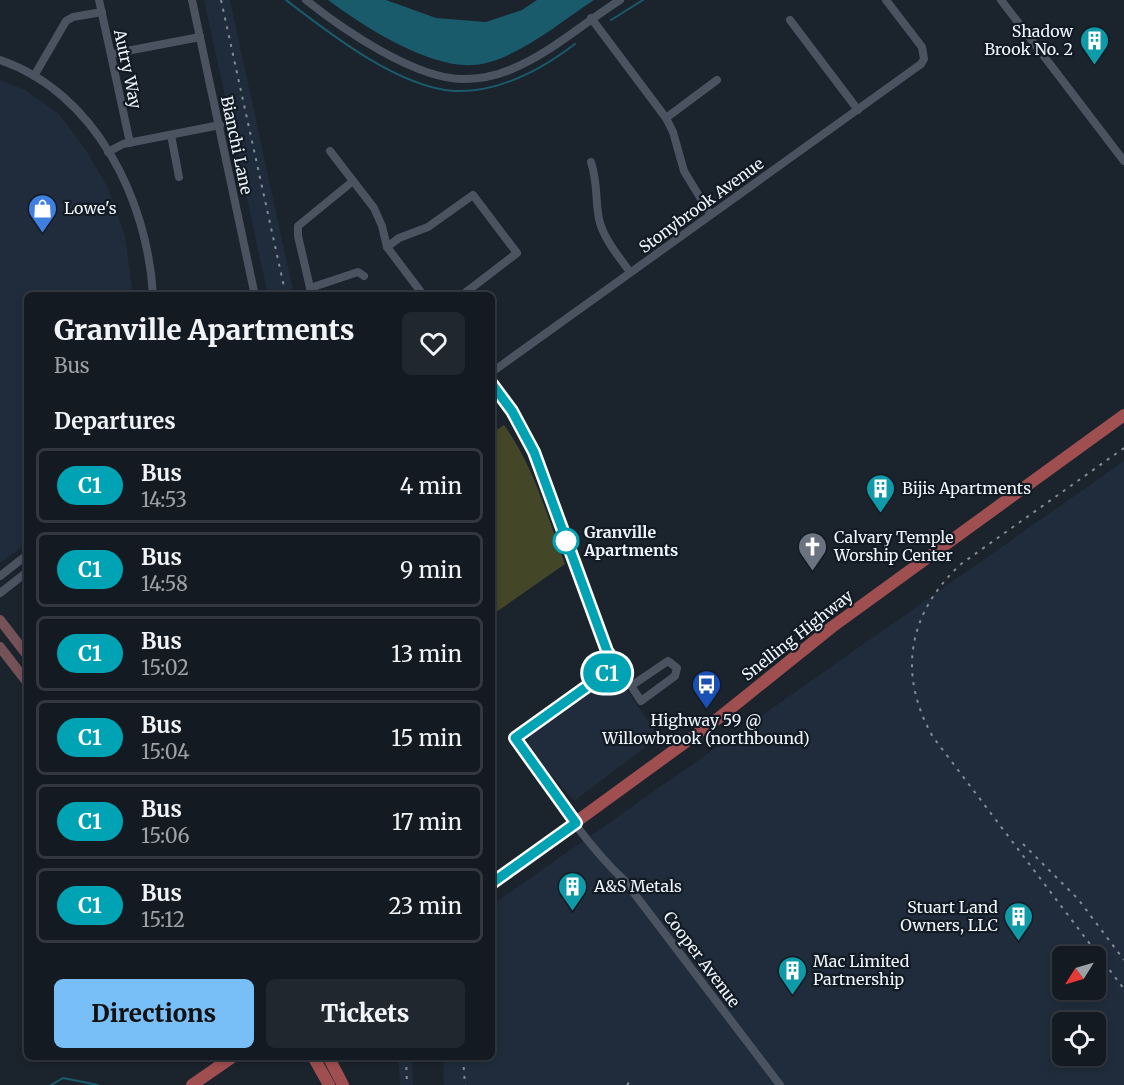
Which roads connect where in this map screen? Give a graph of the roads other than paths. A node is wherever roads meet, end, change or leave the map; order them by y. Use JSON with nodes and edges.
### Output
{"nodes":[{"id":1,"x":99,"y":0,"type":"edge"},
{"id":2,"x":192,"y":0,"type":"edge"},
{"id":3,"x":306,"y":0,"type":"edge"},
{"id":4,"x":620,"y":0,"type":"edge"},
{"id":5,"x":886,"y":0,"type":"edge"},
{"id":6,"x":1001,"y":0,"type":"edge"},
{"id":7,"x":102,"y":12,"type":"junction"},
{"id":8,"x":591,"y":18,"type":"junction"},
{"id":9,"x":790,"y":21,"type":"dead end"},
{"id":10,"x":200,"y":37,"type":"junction"},
{"id":11,"x":111,"y":54,"type":"junction"},
{"id":12,"x":0,"y":60,"type":"edge"},
{"id":13,"x":34,"y":76,"type":"junction"},
{"id":14,"x":717,"y":80,"type":"dead end"},
{"id":15,"x":858,"y":110,"type":"junction"},
{"id":16,"x":666,"y":118,"type":"junction"},
{"id":17,"x":219,"y":124,"type":"junction"},
{"id":18,"x":171,"y":135,"type":"junction"},
{"id":19,"x":130,"y":143,"type":"junction"},
{"id":20,"x":108,"y":152,"type":"junction"},
{"id":21,"x":330,"y":152,"type":"dead end"},
{"id":22,"x":1124,"y":161,"type":"edge"},
{"id":23,"x":591,"y":162,"type":"dead end"},
{"id":24,"x":179,"y":177,"type":"dead end"},
{"id":25,"x":353,"y":181,"type":"junction"},
{"id":26,"x":710,"y":214,"type":"junction"},
{"id":27,"x":387,"y":247,"type":"junction"},
{"id":28,"x":630,"y":272,"type":"junction"},
{"id":29,"x":364,"y":276,"type":"dead end"},
{"id":30,"x":152,"y":292,"type":"edge"},
{"id":31,"x":254,"y":292,"type":"edge"},
{"id":32,"x":311,"y":292,"type":"edge"},
{"id":33,"x":421,"y":292,"type":"edge"},
{"id":34,"x":465,"y":292,"type":"edge"},
{"id":35,"x":495,"y":370,"type":"edge"},
{"id":36,"x":495,"y":388,"type":"edge"},
{"id":37,"x":1124,"y":416,"type":"edge"},
{"id":38,"x":24,"y":557,"type":"edge"},
{"id":39,"x":24,"y":574,"type":"edge"},
{"id":40,"x":0,"y":576,"type":"edge"},
{"id":41,"x":0,"y":593,"type":"edge"},
{"id":42,"x":0,"y":620,"type":"edge"},
{"id":43,"x":0,"y":647,"type":"edge"},
{"id":44,"x":24,"y":651,"type":"edge"},
{"id":45,"x":617,"y":665,"type":"junction"},
{"id":46,"x":24,"y":678,"type":"edge"},
{"id":47,"x":631,"y":686,"type":"junction"},
{"id":48,"x":576,"y":823,"type":"junction"},
{"id":49,"x":495,"y":881,"type":"edge"},
{"id":50,"x":228,"y":1060,"type":"edge"},
{"id":51,"x":315,"y":1060,"type":"edge"},
{"id":52,"x":330,"y":1060,"type":"edge"},
{"id":53,"x":192,"y":1085,"type":"edge"},
{"id":54,"x":329,"y":1085,"type":"edge"},
{"id":55,"x":343,"y":1085,"type":"edge"},
{"id":56,"x":780,"y":1085,"type":"edge"}],
"edges":[{"from":1,"to":7,"type":"street","name":"Autry Way"},
{"from":2,"to":10,"type":"street","name":"Bianchi Lane"},
{"from":3,"to":8,"type":"street"},
{"from":4,"to":8,"type":"street"},
{"from":5,"to":15,"type":"street","name":"Stonybrook Avenue"},
{"from":6,"to":22,"type":"street"},
{"from":7,"to":11,"type":"street","name":"Autry Way"},
{"from":7,"to":13,"type":"street"},
{"from":8,"to":16,"type":"street"},
{"from":9,"to":15,"type":"street"},
{"from":10,"to":11,"type":"street"},
{"from":10,"to":17,"type":"street","name":"Bianchi Lane"},
{"from":11,"to":19,"type":"street","name":"Autry Way"},
{"from":12,"to":13,"type":"street"},
{"from":13,"to":20,"type":"street"},
{"from":14,"to":16,"type":"street"},
{"from":15,"to":26,"type":"street","name":"Stonybrook Avenue"},
{"from":16,"to":26,"type":"street"},
{"from":17,"to":18,"type":"street"},
{"from":17,"to":31,"type":"street","name":"Bianchi Lane"},
{"from":18,"to":19,"type":"street"},
{"from":18,"to":24,"type":"street"},
{"from":19,"to":20,"type":"street"},
{"from":20,"to":30,"type":"street"},
{"from":21,"to":25,"type":"street"},
{"from":23,"to":28,"type":"street"},
{"from":25,"to":27,"type":"street"},
{"from":25,"to":32,"type":"street"},
{"from":26,"to":28,"type":"street","name":"Stonybrook Avenue"},
{"from":27,"to":33,"type":"street"},
{"from":27,"to":34,"type":"street"},
{"from":28,"to":35,"type":"street","name":"Stonybrook Avenue"},
{"from":29,"to":32,"type":"street"},
{"from":36,"to":45,"type":"street"},
{"from":37,"to":48,"type":"main road","name":"Snelling Highway"},
{"from":38,"to":40,"type":"street"},
{"from":39,"to":41,"type":"street"},
{"from":42,"to":44,"type":"main road"},
{"from":43,"to":46,"type":"main road"},
{"from":45,"to":47,"type":"street"},
{"from":45,"to":48,"type":"street","name":"Cooper Avenue"},
{"from":47,"to":47,"type":"street"},
{"from":48,"to":49,"type":"main road","name":"Snelling Highway"},
{"from":48,"to":56,"type":"street","name":"Cooper Avenue"},
{"from":50,"to":53,"type":"main road"},
{"from":51,"to":54,"type":"main road"},
{"from":52,"to":55,"type":"main road"}]}
